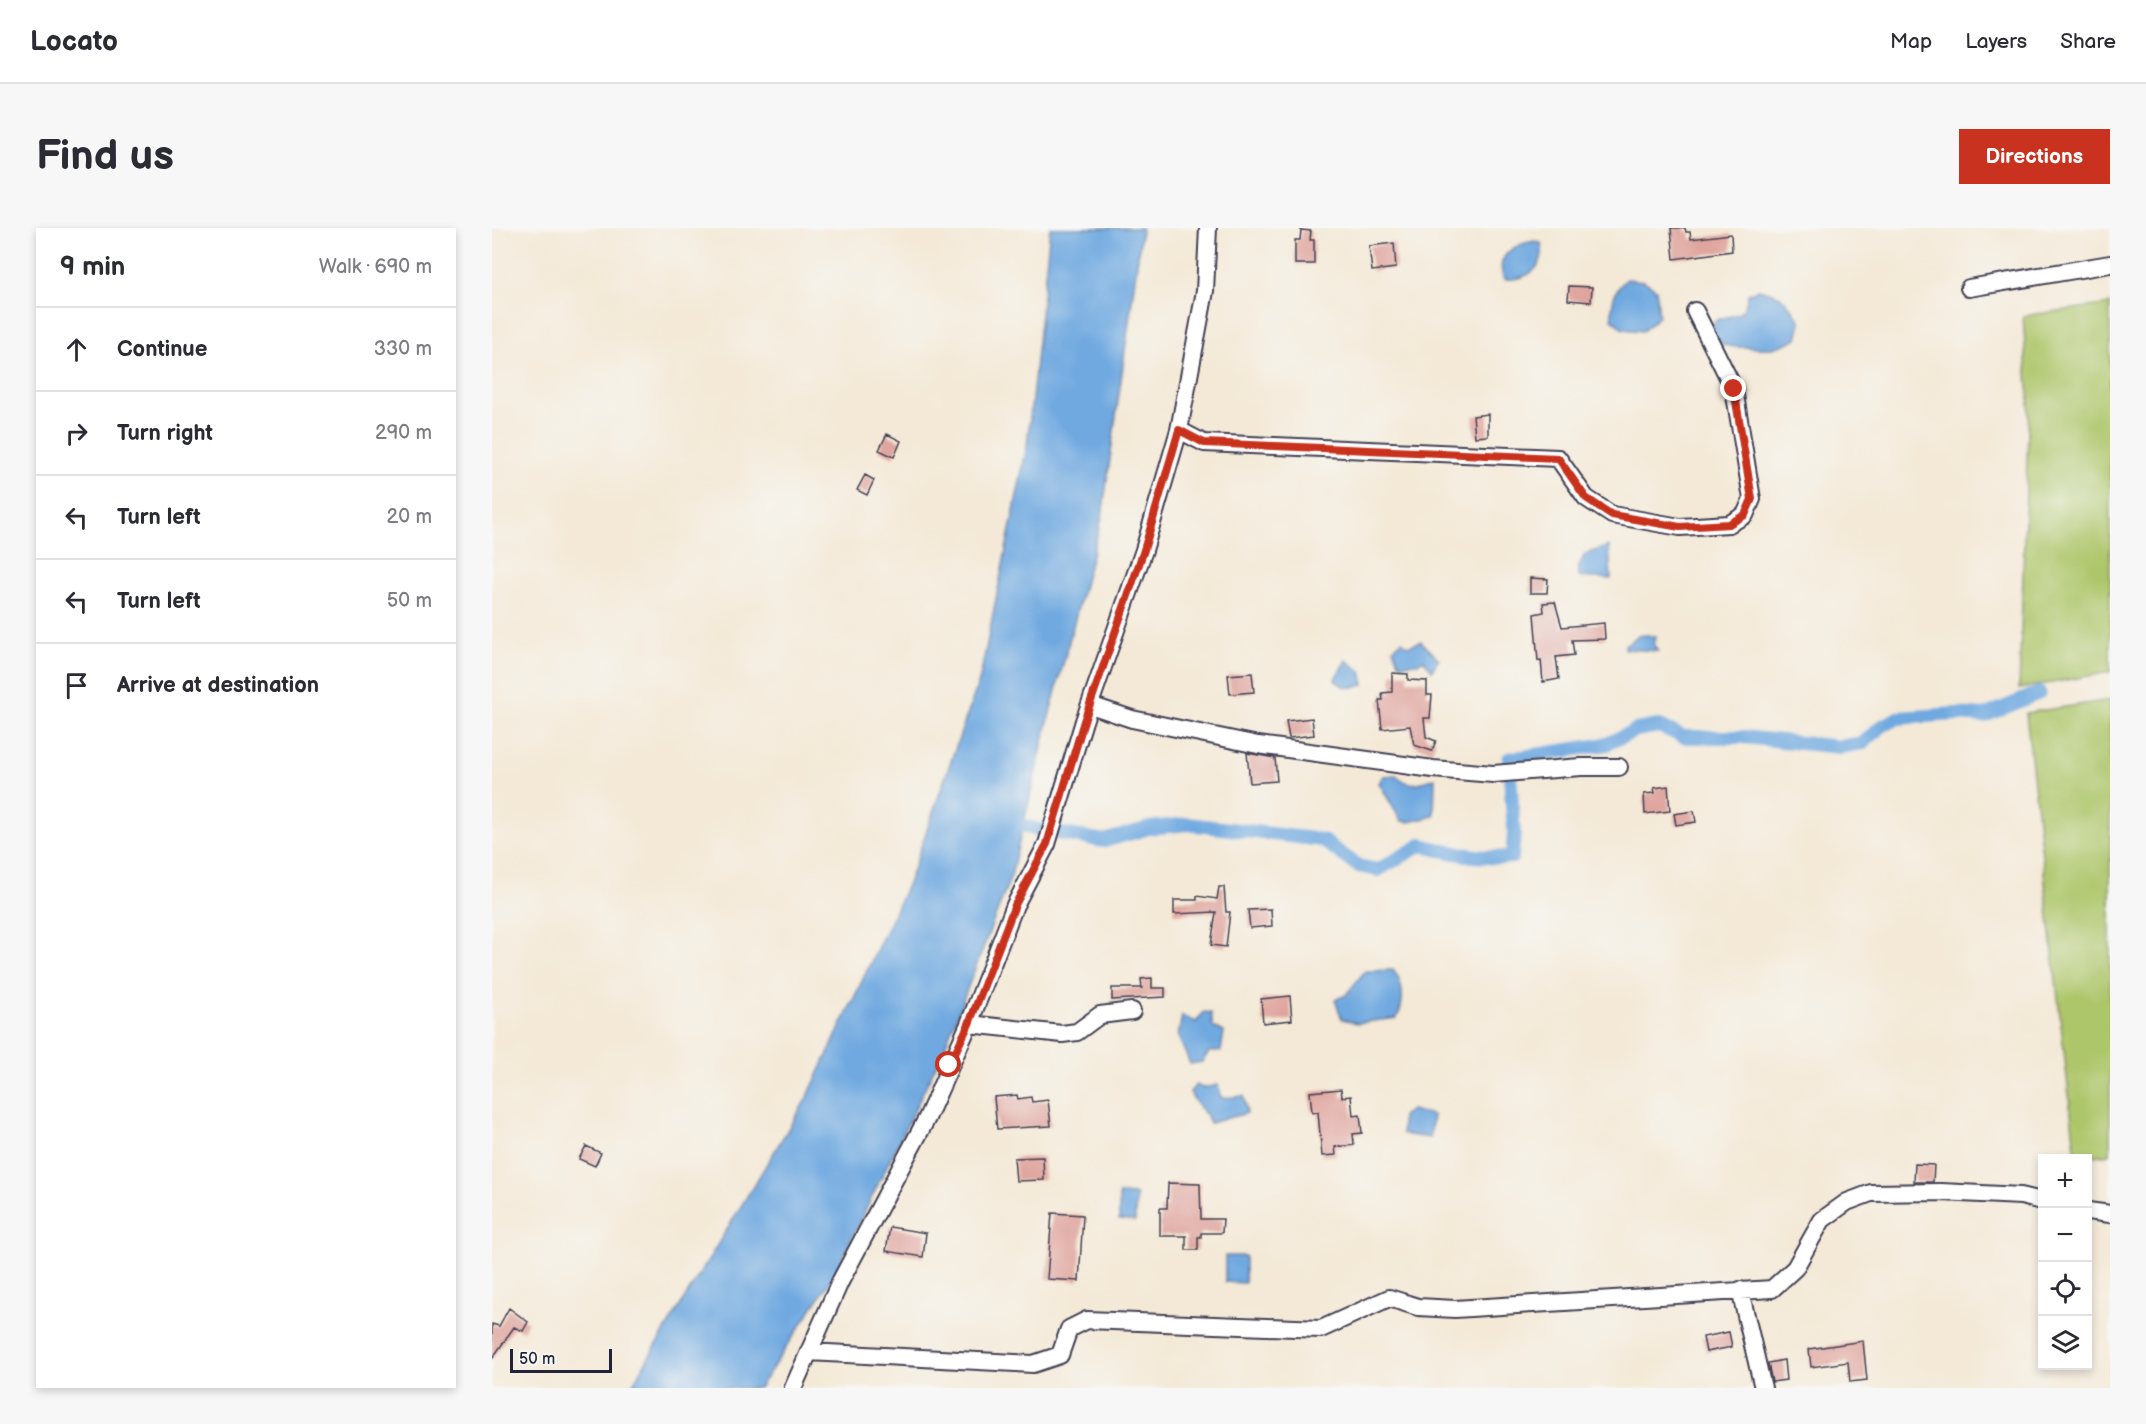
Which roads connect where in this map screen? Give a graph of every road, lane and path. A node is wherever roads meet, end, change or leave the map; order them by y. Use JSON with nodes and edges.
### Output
{"nodes":[{"id":1,"x":1208,"y":228,"type":"edge"},
{"id":2,"x":2110,"y":264,"type":"edge"},
{"id":3,"x":1969,"y":288,"type":"dead end"},
{"id":4,"x":1695,"y":311,"type":"dead end"},
{"id":5,"x":1179,"y":430,"type":"junction"},
{"id":6,"x":1090,"y":705,"type":"junction"},
{"id":7,"x":1619,"y":767,"type":"dead end"},
{"id":8,"x":1132,"y":1011,"type":"dead end"},
{"id":9,"x":969,"y":1024,"type":"junction"},
{"id":10,"x":2038,"y":1200,"type":"edge"},
{"id":11,"x":2092,"y":1212,"type":"edge"},
{"id":12,"x":2110,"y":1214,"type":"edge"},
{"id":13,"x":1740,"y":1290,"type":"junction"},
{"id":14,"x":809,"y":1352,"type":"junction"},
{"id":15,"x":793,"y":1388,"type":"edge"},
{"id":16,"x":1763,"y":1388,"type":"edge"}],
"edges":[{"from":1,"to":5,"type":"street"},
{"from":2,"to":3,"type":"street"},
{"from":4,"to":5,"type":"street"},
{"from":5,"to":6,"type":"street"},
{"from":6,"to":7,"type":"street"},
{"from":6,"to":9,"type":"street"},
{"from":8,"to":9,"type":"street"},
{"from":9,"to":14,"type":"street"},
{"from":10,"to":13,"type":"street"},
{"from":11,"to":12,"type":"street"},
{"from":13,"to":14,"type":"street"},
{"from":13,"to":16,"type":"street"},
{"from":14,"to":15,"type":"street"}]}
